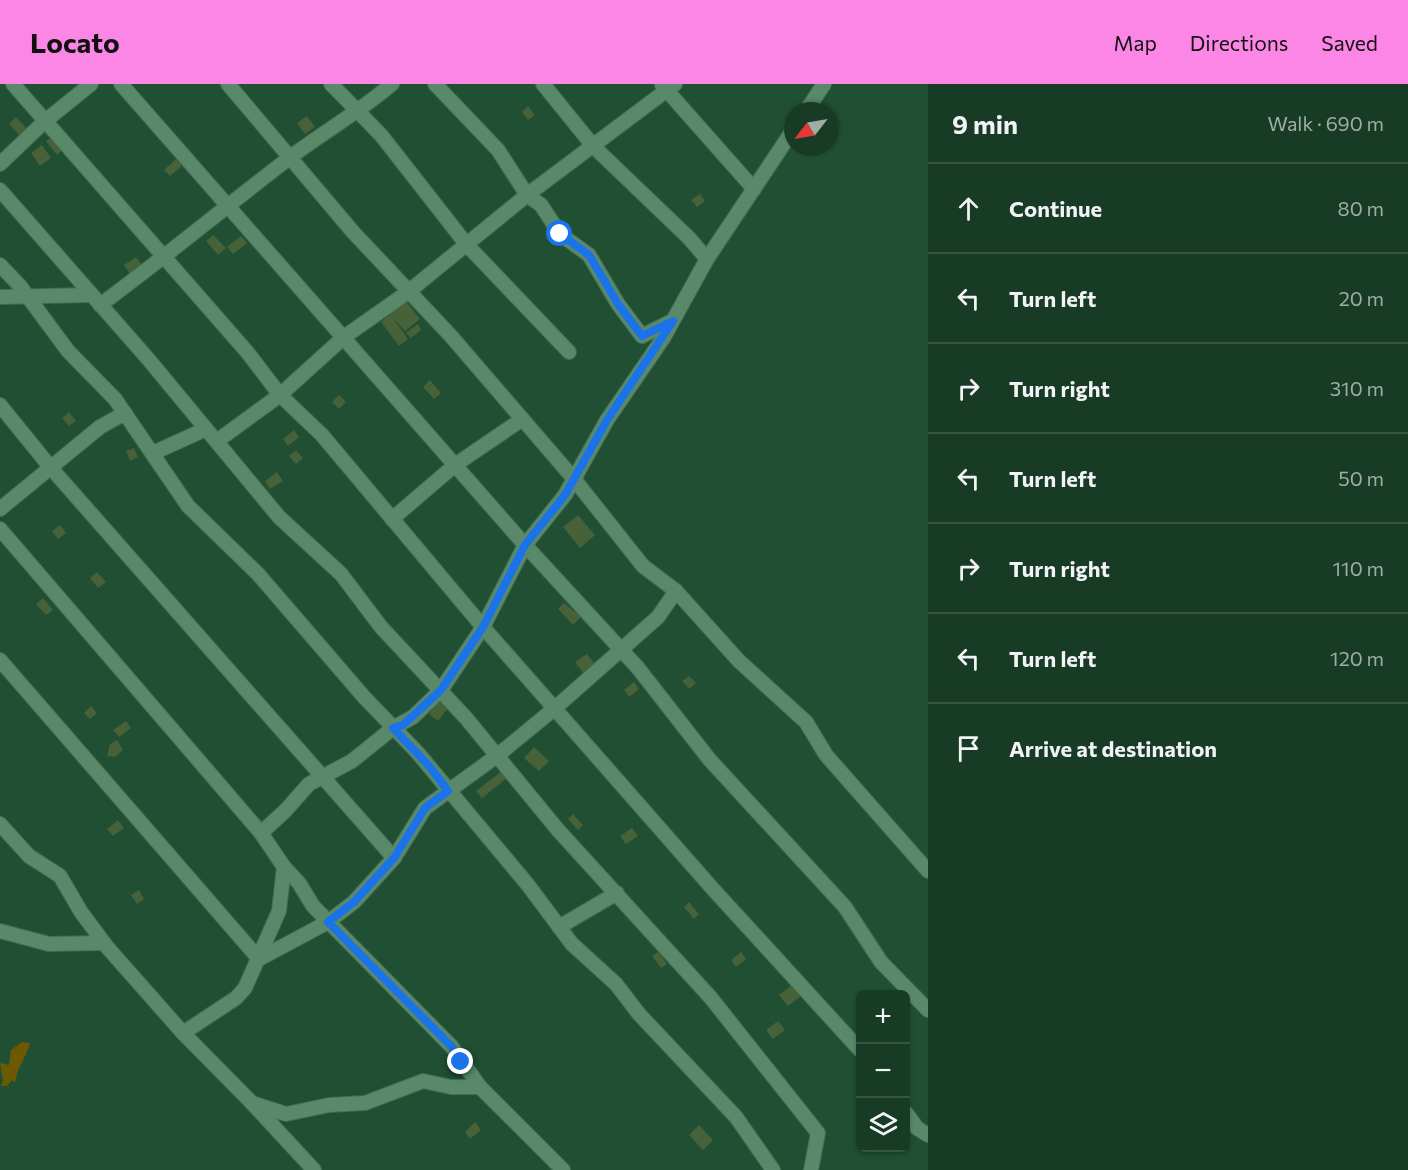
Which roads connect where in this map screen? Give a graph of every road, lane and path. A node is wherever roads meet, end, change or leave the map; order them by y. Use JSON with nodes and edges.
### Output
{"nodes":[{"id":1,"x":13,"y":84,"type":"edge"},
{"id":2,"x":91,"y":84,"type":"edge"},
{"id":3,"x":121,"y":84,"type":"edge"},
{"id":4,"x":228,"y":84,"type":"edge"},
{"id":5,"x":331,"y":84,"type":"edge"},
{"id":6,"x":392,"y":84,"type":"edge"},
{"id":7,"x":435,"y":84,"type":"edge"},
{"id":8,"x":543,"y":84,"type":"edge"},
{"id":9,"x":824,"y":84,"type":"edge"},
{"id":10,"x":668,"y":86,"type":"edge"},
{"id":11,"x":812,"y":102,"type":"edge"},
{"id":12,"x":359,"y":112,"type":"junction"},
{"id":13,"x":44,"y":122,"type":"junction"},
{"id":14,"x":784,"y":144,"type":"edge"},
{"id":15,"x":594,"y":147,"type":"junction"},
{"id":16,"x":290,"y":157,"type":"junction"},
{"id":17,"x":0,"y":164,"type":"edge"},
{"id":18,"x":754,"y":189,"type":"junction"},
{"id":19,"x":0,"y":190,"type":"edge"},
{"id":20,"x":527,"y":195,"type":"junction"},
{"id":21,"x":228,"y":207,"type":"junction"},
{"id":22,"x":467,"y":245,"type":"junction"},
{"id":23,"x":163,"y":259,"type":"junction"},
{"id":24,"x":708,"y":259,"type":"junction"},
{"id":25,"x":0,"y":265,"type":"edge"},
{"id":26,"x":408,"y":292,"type":"junction"},
{"id":27,"x":26,"y":295,"type":"junction"},
{"id":28,"x":0,"y":297,"type":"edge"},
{"id":29,"x":95,"y":300,"type":"junction"},
{"id":30,"x":673,"y":321,"type":"junction"},
{"id":31,"x":344,"y":337,"type":"junction"},
{"id":32,"x":569,"y":352,"type":"dead end"},
{"id":33,"x":280,"y":395,"type":"junction"},
{"id":34,"x":0,"y":405,"type":"edge"},
{"id":35,"x":124,"y":413,"type":"junction"},
{"id":36,"x":521,"y":420,"type":"junction"},
{"id":37,"x":206,"y":429,"type":"junction"},
{"id":38,"x":217,"y":441,"type":"junction"},
{"id":39,"x":153,"y":453,"type":"junction"},
{"id":40,"x":455,"y":465,"type":"junction"},
{"id":41,"x":51,"y":468,"type":"junction"},
{"id":42,"x":574,"y":479,"type":"junction"},
{"id":43,"x":0,"y":509,"type":"edge"},
{"id":44,"x":392,"y":519,"type":"junction"},
{"id":45,"x":0,"y":529,"type":"edge"},
{"id":46,"x":525,"y":545,"type":"junction"},
{"id":47,"x":676,"y":591,"type":"junction"},
{"id":48,"x":483,"y":627,"type":"junction"},
{"id":49,"x":621,"y":650,"type":"junction"},
{"id":50,"x":0,"y":660,"type":"edge"},
{"id":51,"x":441,"y":690,"type":"junction"},
{"id":52,"x":555,"y":708,"type":"junction"},
{"id":53,"x":393,"y":728,"type":"junction"},
{"id":54,"x":498,"y":754,"type":"junction"},
{"id":55,"x":323,"y":775,"type":"junction"},
{"id":56,"x":448,"y":791,"type":"junction"},
{"id":57,"x":0,"y":824,"type":"edge"},
{"id":58,"x":261,"y":833,"type":"junction"},
{"id":59,"x":394,"y":858,"type":"junction"},
{"id":60,"x":284,"y":867,"type":"junction"},
{"id":61,"x":928,"y":871,"type":"edge"},
{"id":62,"x":617,"y":892,"type":"junction"},
{"id":63,"x":328,"y":922,"type":"junction"},
{"id":64,"x":559,"y":927,"type":"junction"},
{"id":65,"x":0,"y":931,"type":"edge"},
{"id":66,"x":104,"y":943,"type":"junction"},
{"id":67,"x":259,"y":959,"type":"junction"},
{"id":68,"x":928,"y":1010,"type":"edge"},
{"id":69,"x":183,"y":1033,"type":"junction"},
{"id":70,"x":856,"y":1045,"type":"edge"},
{"id":71,"x":480,"y":1087,"type":"junction"},
{"id":72,"x":252,"y":1103,"type":"junction"},
{"id":73,"x":910,"y":1118,"type":"edge"},
{"id":74,"x":928,"y":1135,"type":"edge"},
{"id":75,"x":314,"y":1170,"type":"edge"},
{"id":76,"x":563,"y":1170,"type":"edge"},
{"id":77,"x":773,"y":1170,"type":"edge"},
{"id":78,"x":811,"y":1170,"type":"edge"}],
"edges":[{"from":1,"to":13,"type":"street"},
{"from":2,"to":13,"type":"street"},
{"from":3,"to":21,"type":"street"},
{"from":4,"to":16,"type":"street"},
{"from":5,"to":12,"type":"street"},
{"from":6,"to":12,"type":"street"},
{"from":7,"to":20,"type":"street"},
{"from":8,"to":15,"type":"street"},
{"from":9,"to":11,"type":"street"},
{"from":10,"to":15,"type":"street"},
{"from":10,"to":18,"type":"street"},
{"from":12,"to":16,"type":"street"},
{"from":12,"to":22,"type":"street"},
{"from":13,"to":17,"type":"street"},
{"from":13,"to":23,"type":"street"},
{"from":14,"to":18,"type":"street"},
{"from":15,"to":20,"type":"street"},
{"from":15,"to":24,"type":"street"},
{"from":16,"to":21,"type":"street"},
{"from":16,"to":26,"type":"street"},
{"from":18,"to":24,"type":"street"},
{"from":19,"to":29,"type":"street"},
{"from":20,"to":22,"type":"street"},
{"from":20,"to":30,"type":"street"},
{"from":21,"to":23,"type":"street"},
{"from":21,"to":31,"type":"street"},
{"from":22,"to":26,"type":"street"},
{"from":22,"to":32,"type":"street"},
{"from":23,"to":29,"type":"street"},
{"from":23,"to":33,"type":"street"},
{"from":24,"to":30,"type":"street"},
{"from":25,"to":27,"type":"street"},
{"from":26,"to":31,"type":"street"},
{"from":26,"to":36,"type":"street"},
{"from":27,"to":28,"type":"street"},
{"from":27,"to":29,"type":"street"},
{"from":27,"to":35,"type":"street"},
{"from":29,"to":37,"type":"street"},
{"from":30,"to":42,"type":"street"},
{"from":31,"to":33,"type":"street"},
{"from":31,"to":40,"type":"street"},
{"from":33,"to":38,"type":"street"},
{"from":33,"to":44,"type":"street"},
{"from":34,"to":41,"type":"street"},
{"from":35,"to":39,"type":"street"},
{"from":35,"to":41,"type":"street"},
{"from":36,"to":40,"type":"street"},
{"from":36,"to":42,"type":"street"},
{"from":37,"to":38,"type":"street"},
{"from":37,"to":39,"type":"street"},
{"from":38,"to":51,"type":"street"},
{"from":39,"to":53,"type":"street"},
{"from":40,"to":44,"type":"street"},
{"from":40,"to":46,"type":"street"},
{"from":41,"to":43,"type":"street"},
{"from":41,"to":55,"type":"street"},
{"from":42,"to":46,"type":"street"},
{"from":42,"to":47,"type":"street"},
{"from":44,"to":48,"type":"street"},
{"from":45,"to":58,"type":"street"},
{"from":46,"to":48,"type":"street"},
{"from":46,"to":49,"type":"street"},
{"from":47,"to":49,"type":"street"},
{"from":47,"to":61,"type":"street"},
{"from":48,"to":51,"type":"street"},
{"from":48,"to":52,"type":"street"},
{"from":49,"to":52,"type":"street"},
{"from":49,"to":68,"type":"street"},
{"from":50,"to":67,"type":"street"},
{"from":51,"to":53,"type":"street"},
{"from":51,"to":54,"type":"street"},
{"from":52,"to":54,"type":"street"},
{"from":52,"to":70,"type":"street"},
{"from":53,"to":55,"type":"street"},
{"from":53,"to":56,"type":"street"},
{"from":54,"to":56,"type":"street"},
{"from":54,"to":62,"type":"street"},
{"from":55,"to":58,"type":"street"},
{"from":55,"to":59,"type":"street"},
{"from":56,"to":59,"type":"street"},
{"from":56,"to":64,"type":"street"},
{"from":57,"to":66,"type":"street"},
{"from":58,"to":60,"type":"street"},
{"from":59,"to":63,"type":"street"},
{"from":60,"to":63,"type":"street"},
{"from":60,"to":67,"type":"street"},
{"from":62,"to":64,"type":"street"},
{"from":62,"to":78,"type":"street"},
{"from":63,"to":67,"type":"street"},
{"from":63,"to":71,"type":"street"},
{"from":64,"to":77,"type":"street"},
{"from":65,"to":66,"type":"street"},
{"from":66,"to":69,"type":"street"},
{"from":67,"to":69,"type":"street"},
{"from":69,"to":72,"type":"street"},
{"from":71,"to":72,"type":"street"},
{"from":71,"to":76,"type":"street"},
{"from":72,"to":75,"type":"street"},
{"from":73,"to":74,"type":"street"}]}
